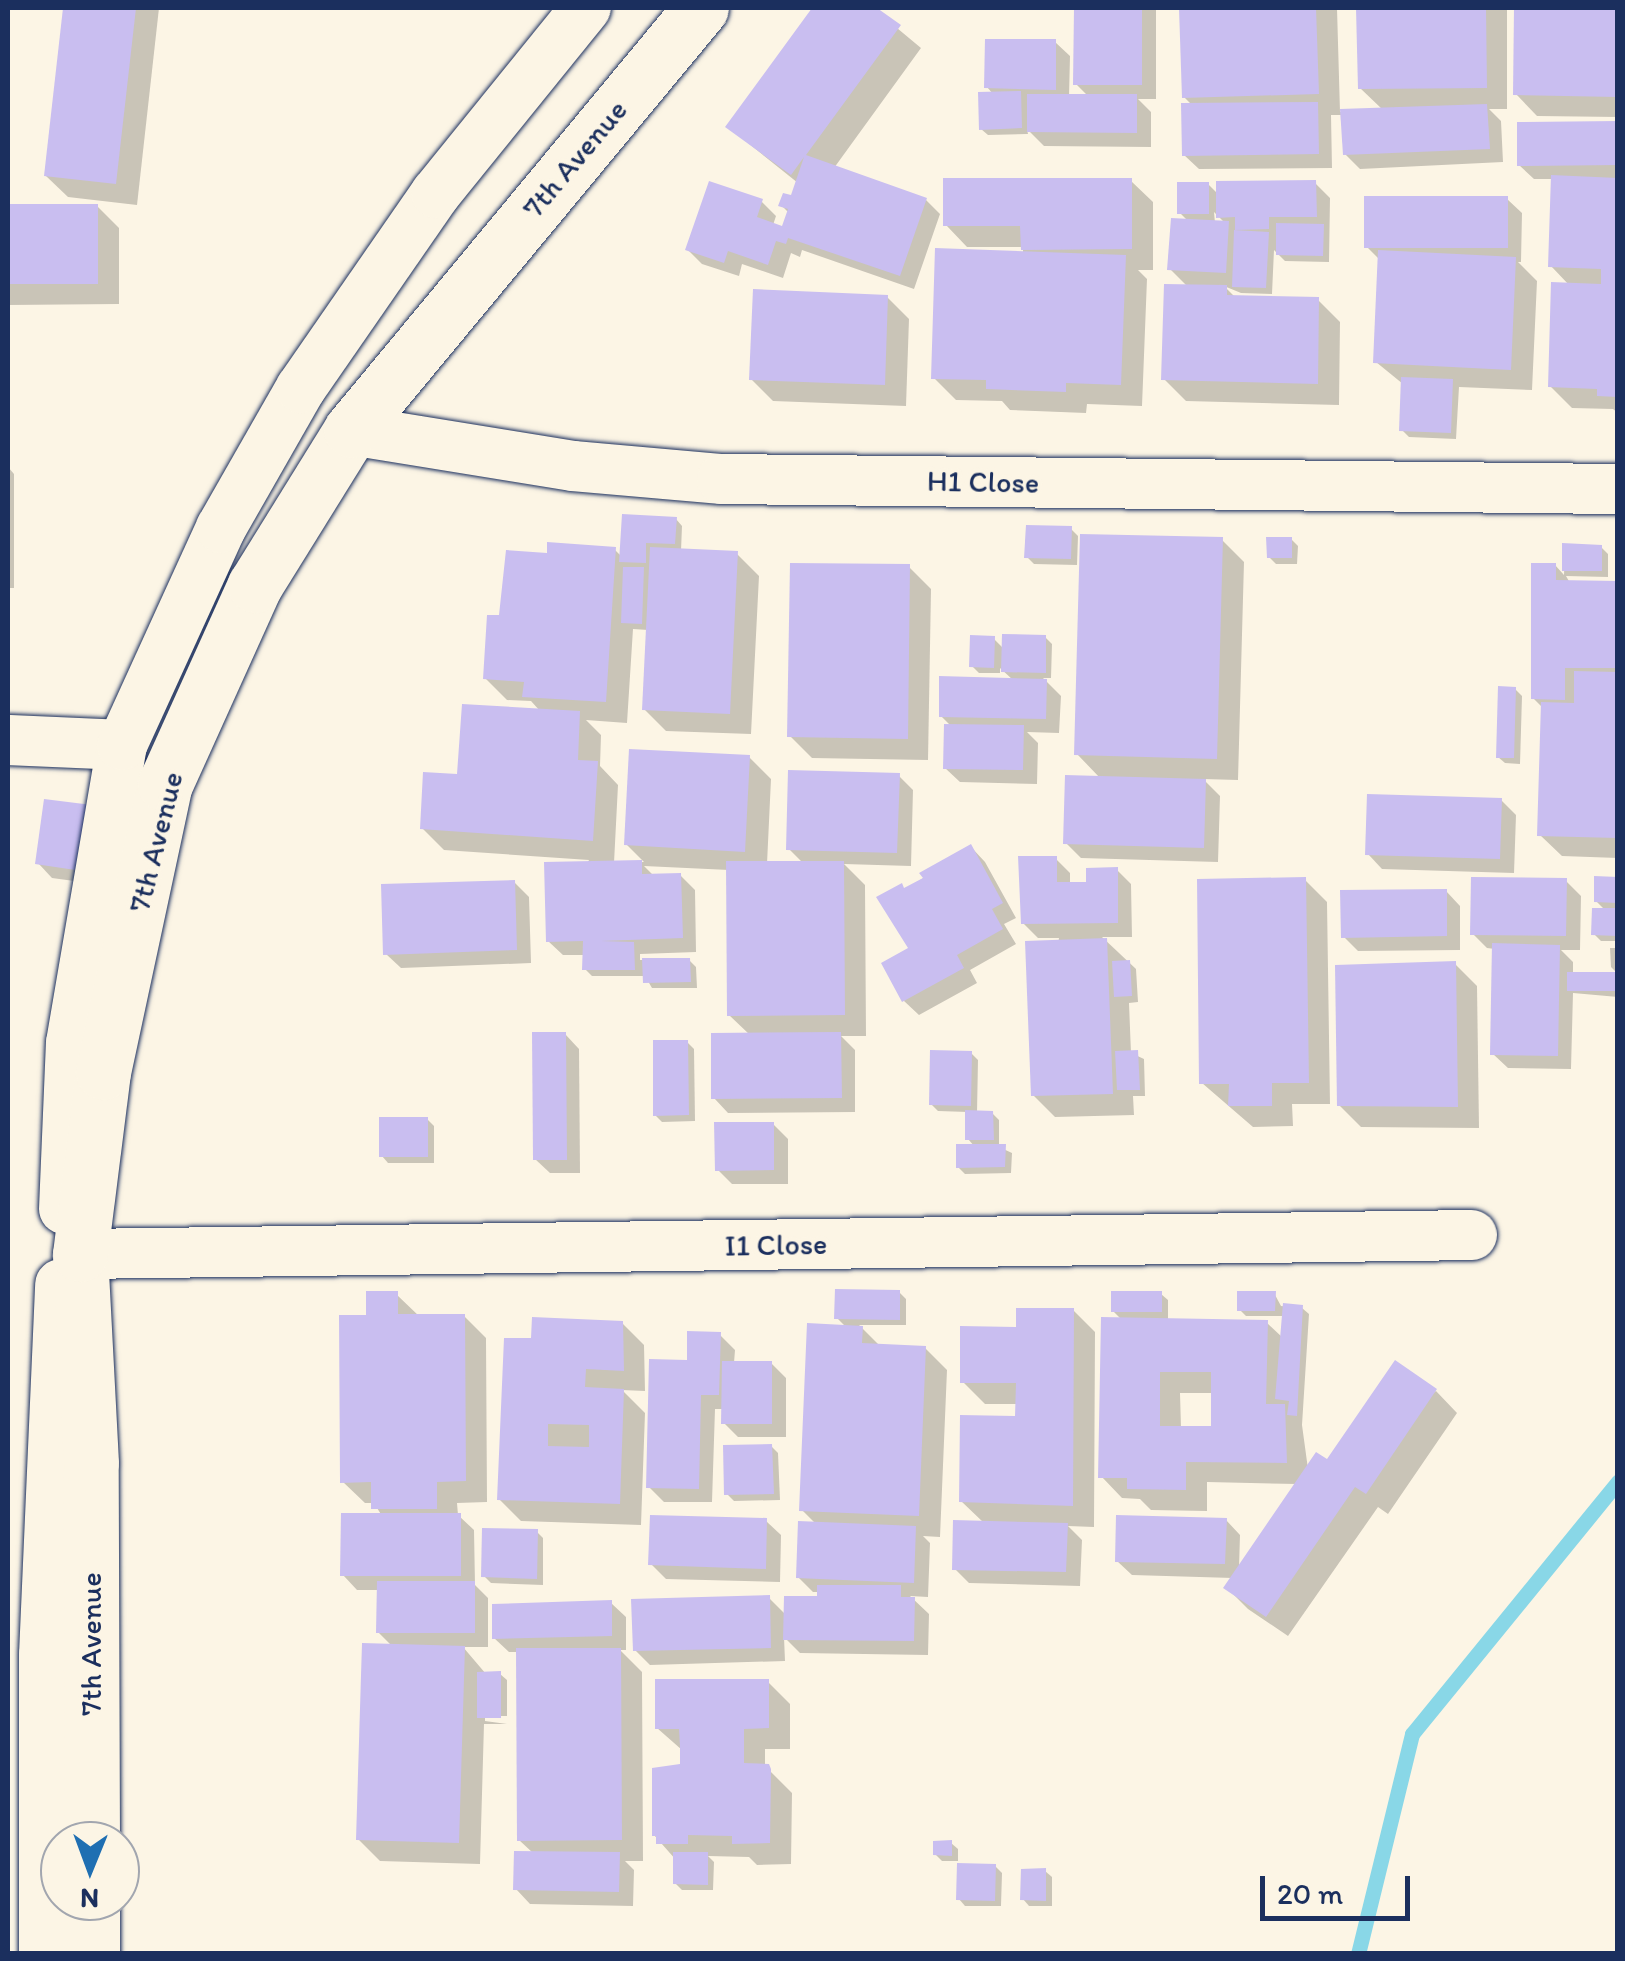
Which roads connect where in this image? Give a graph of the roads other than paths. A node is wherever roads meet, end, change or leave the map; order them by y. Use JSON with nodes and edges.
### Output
{"nodes":[{"id":1,"x":586,"y":8,"type":"edge"},
{"id":2,"x":701,"y":8,"type":"edge"},
{"id":3,"x":351,"y":430,"type":"junction"},
{"id":4,"x":1618,"y":489,"type":"edge"},
{"id":5,"x":8,"y":740,"type":"edge"},
{"id":6,"x":122,"y":745,"type":"junction"},
{"id":7,"x":1472,"y":1235,"type":"dead end"},
{"id":8,"x":80,"y":1254,"type":"junction"},
{"id":9,"x":26,"y":1654,"type":"edge"},
{"id":10,"x":92,"y":1821,"type":"edge"},
{"id":11,"x":92,"y":1921,"type":"edge"},
{"id":12,"x":44,"y":1954,"type":"edge"},
{"id":13,"x":92,"y":1954,"type":"edge"}],
"edges":[{"from":1,"to":6,"type":"street"},
{"from":2,"to":3,"type":"main road","name":"7th Avenue"},
{"from":3,"to":4,"type":"street","name":"H1 Close"},
{"from":3,"to":8,"type":"main road","name":"7th Avenue"},
{"from":5,"to":6,"type":"street"},
{"from":6,"to":9,"type":"street"},
{"from":7,"to":8,"type":"street","name":"I1 Close"},
{"from":8,"to":10,"type":"main road","name":"7th Avenue"},
{"from":9,"to":12,"type":"street"},
{"from":11,"to":13,"type":"main road"}]}
